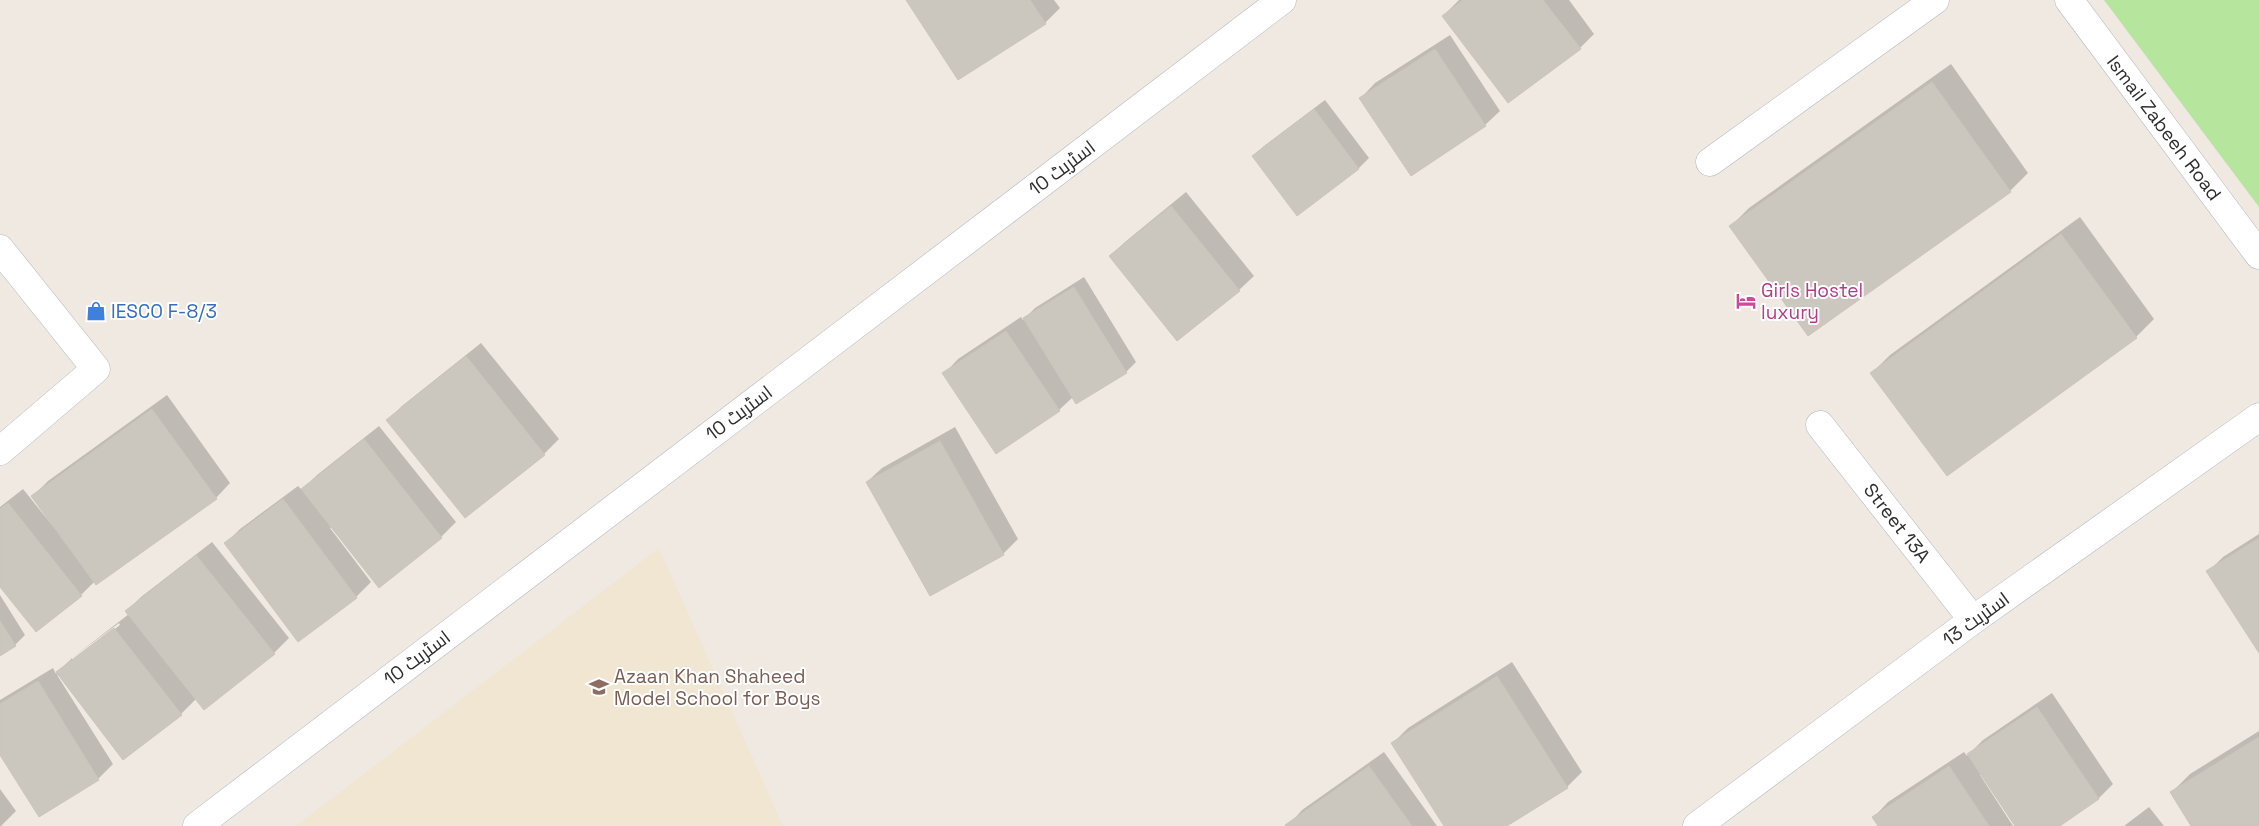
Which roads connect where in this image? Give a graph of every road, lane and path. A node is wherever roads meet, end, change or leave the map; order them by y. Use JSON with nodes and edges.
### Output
{"nodes":[{"id":1,"x":1282,"y":0,"type":"edge"},
{"id":2,"x":1936,"y":0,"type":"edge"},
{"id":3,"x":2069,"y":0,"type":"edge"},
{"id":4,"x":1710,"y":162,"type":"dead end"},
{"id":5,"x":0,"y":250,"type":"edge"},
{"id":6,"x":2259,"y":255,"type":"edge"},
{"id":7,"x":2259,"y":417,"type":"edge"},
{"id":8,"x":1820,"y":425,"type":"dead end"},
{"id":9,"x":0,"y":451,"type":"edge"},
{"id":10,"x":1973,"y":620,"type":"junction"},
{"id":11,"x":197,"y":826,"type":"edge"},
{"id":12,"x":1697,"y":826,"type":"edge"}],
"edges":[{"from":1,"to":11,"type":"street","name":"اسٹریٹ 10"},
{"from":2,"to":4,"type":"street"},
{"from":3,"to":6,"type":"street","name":"Ismail Zabeeh Road"},
{"from":5,"to":9,"type":"street"},
{"from":7,"to":10,"type":"street","name":"اسٹریٹ 13"},
{"from":8,"to":10,"type":"street","name":"Street 13A"},
{"from":10,"to":12,"type":"street","name":"اسٹریٹ 13"}]}
